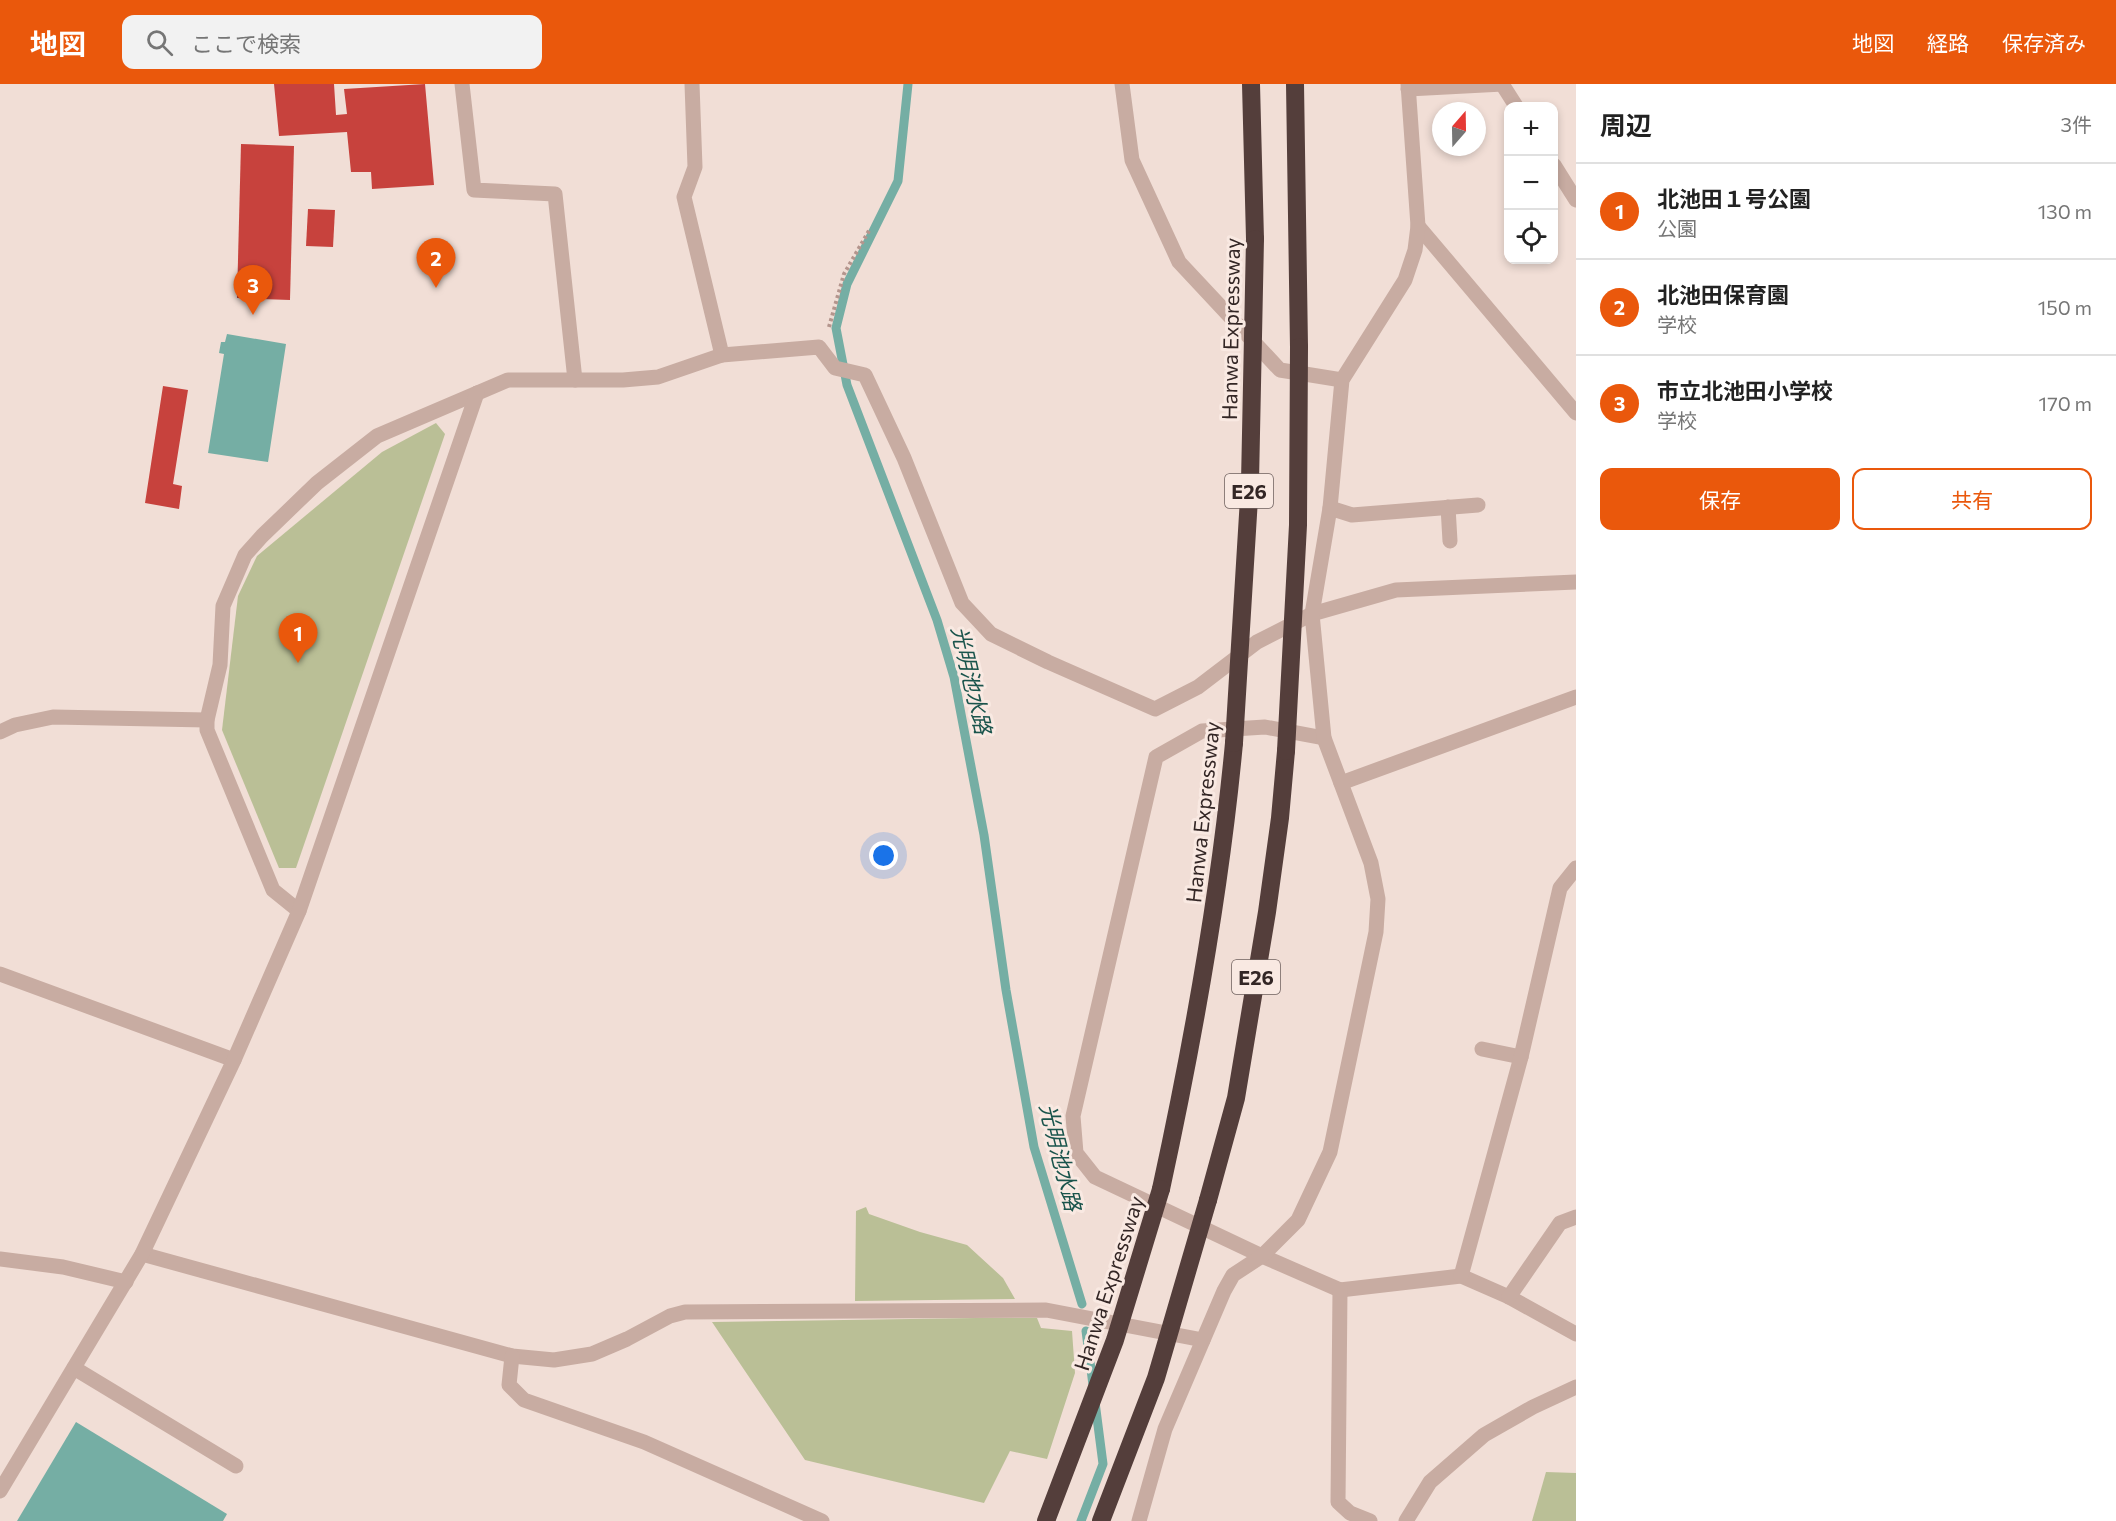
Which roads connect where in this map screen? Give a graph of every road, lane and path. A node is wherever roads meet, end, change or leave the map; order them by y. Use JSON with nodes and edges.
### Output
{"nodes":[{"id":1,"x":462,"y":84,"type":"edge"},
{"id":2,"x":692,"y":84,"type":"edge"},
{"id":3,"x":1122,"y":84,"type":"edge"},
{"id":4,"x":1251,"y":84,"type":"edge"},
{"id":5,"x":1294,"y":84,"type":"edge"},
{"id":6,"x":1502,"y":84,"type":"edge"},
{"id":7,"x":1408,"y":87,"type":"edge"},
{"id":8,"x":1513,"y":102,"type":"edge"},
{"id":9,"x":1558,"y":171,"type":"edge"},
{"id":10,"x":1576,"y":200,"type":"edge"},
{"id":11,"x":1419,"y":226,"type":"junction"},
{"id":12,"x":870,"y":228,"type":"dead end"},
{"id":13,"x":819,"y":347,"type":"junction"},
{"id":14,"x":722,"y":355,"type":"junction"},
{"id":15,"x":575,"y":380,"type":"junction"},
{"id":16,"x":1342,"y":380,"type":"junction"},
{"id":17,"x":477,"y":393,"type":"junction"},
{"id":18,"x":1576,"y":413,"type":"edge"},
{"id":19,"x":1478,"y":505,"type":"dead end"},
{"id":20,"x":1448,"y":507,"type":"junction"},
{"id":21,"x":1330,"y":508,"type":"junction"},
{"id":22,"x":1450,"y":541,"type":"dead end"},
{"id":23,"x":1576,"y":582,"type":"edge"},
{"id":24,"x":1312,"y":614,"type":"junction"},
{"id":25,"x":1576,"y":697,"type":"edge"},
{"id":26,"x":207,"y":720,"type":"junction"},
{"id":27,"x":0,"y":732,"type":"edge"},
{"id":28,"x":1324,"y":738,"type":"junction"},
{"id":29,"x":1341,"y":783,"type":"junction"},
{"id":30,"x":1576,"y":868,"type":"edge"},
{"id":31,"x":298,"y":911,"type":"junction"},
{"id":32,"x":0,"y":974,"type":"edge"},
{"id":33,"x":1482,"y":1049,"type":"dead end"},
{"id":34,"x":1521,"y":1057,"type":"junction"},
{"id":35,"x":234,"y":1060,"type":"junction"},
{"id":36,"x":1576,"y":1217,"type":"edge"},
{"id":37,"x":142,"y":1254,"type":"junction"},
{"id":38,"x":1262,"y":1256,"type":"junction"},
{"id":39,"x":0,"y":1259,"type":"edge"},
{"id":40,"x":1461,"y":1276,"type":"junction"},
{"id":41,"x":126,"y":1282,"type":"junction"},
{"id":42,"x":1340,"y":1290,"type":"junction"},
{"id":43,"x":1509,"y":1297,"type":"junction"},
{"id":44,"x":1576,"y":1334,"type":"edge"},
{"id":45,"x":1203,"y":1340,"type":"junction"},
{"id":46,"x":512,"y":1356,"type":"junction"},
{"id":47,"x":74,"y":1368,"type":"junction"},
{"id":48,"x":1576,"y":1387,"type":"edge"},
{"id":49,"x":236,"y":1466,"type":"dead end"},
{"id":50,"x":0,"y":1491,"type":"edge"},
{"id":51,"x":822,"y":1521,"type":"edge"},
{"id":52,"x":1046,"y":1521,"type":"edge"},
{"id":53,"x":1101,"y":1521,"type":"edge"},
{"id":54,"x":1139,"y":1521,"type":"edge"},
{"id":55,"x":1370,"y":1521,"type":"edge"},
{"id":56,"x":1406,"y":1521,"type":"edge"}],
"edges":[{"from":1,"to":15,"type":"street"},
{"from":2,"to":14,"type":"street"},
{"from":3,"to":16,"type":"street"},
{"from":4,"to":52,"type":"highway","name":"Hanwa Expressway","number":"E26","bridge":true},
{"from":5,"to":53,"type":"highway","number":"E26","bridge":true},
{"from":6,"to":7,"type":"street"},
{"from":6,"to":8,"type":"street"},
{"from":7,"to":11,"type":"street"},
{"from":9,"to":10,"type":"street"},
{"from":11,"to":16,"type":"street"},
{"from":11,"to":18,"type":"street"},
{"from":12,"to":13,"type":"path"},
{"from":13,"to":14,"type":"street"},
{"from":13,"to":24,"type":"street"},
{"from":14,"to":15,"type":"street"},
{"from":15,"to":17,"type":"street"},
{"from":16,"to":21,"type":"street"},
{"from":17,"to":26,"type":"street"},
{"from":17,"to":31,"type":"street"},
{"from":19,"to":20,"type":"street"},
{"from":20,"to":21,"type":"street"},
{"from":20,"to":22,"type":"street"},
{"from":21,"to":24,"type":"street"},
{"from":23,"to":24,"type":"street"},
{"from":24,"to":28,"type":"street"},
{"from":25,"to":29,"type":"street"},
{"from":26,"to":27,"type":"street"},
{"from":26,"to":31,"type":"street"},
{"from":28,"to":29,"type":"street"},
{"from":28,"to":38,"type":"street"},
{"from":29,"to":38,"type":"street"},
{"from":30,"to":34,"type":"street"},
{"from":31,"to":35,"type":"street"},
{"from":32,"to":35,"type":"street"},
{"from":33,"to":34,"type":"street"},
{"from":34,"to":40,"type":"street"},
{"from":35,"to":37,"type":"street"},
{"from":36,"to":43,"type":"street"},
{"from":37,"to":41,"type":"street"},
{"from":37,"to":46,"type":"street"},
{"from":38,"to":42,"type":"street"},
{"from":38,"to":45,"type":"street"},
{"from":39,"to":41,"type":"street"},
{"from":40,"to":42,"type":"street"},
{"from":40,"to":43,"type":"street"},
{"from":41,"to":47,"type":"street"},
{"from":42,"to":55,"type":"street"},
{"from":43,"to":44,"type":"street"},
{"from":45,"to":46,"type":"street"},
{"from":45,"to":54,"type":"street"},
{"from":46,"to":51,"type":"street"},
{"from":47,"to":49,"type":"street"},
{"from":47,"to":50,"type":"street"},
{"from":48,"to":56,"type":"street"}]}
